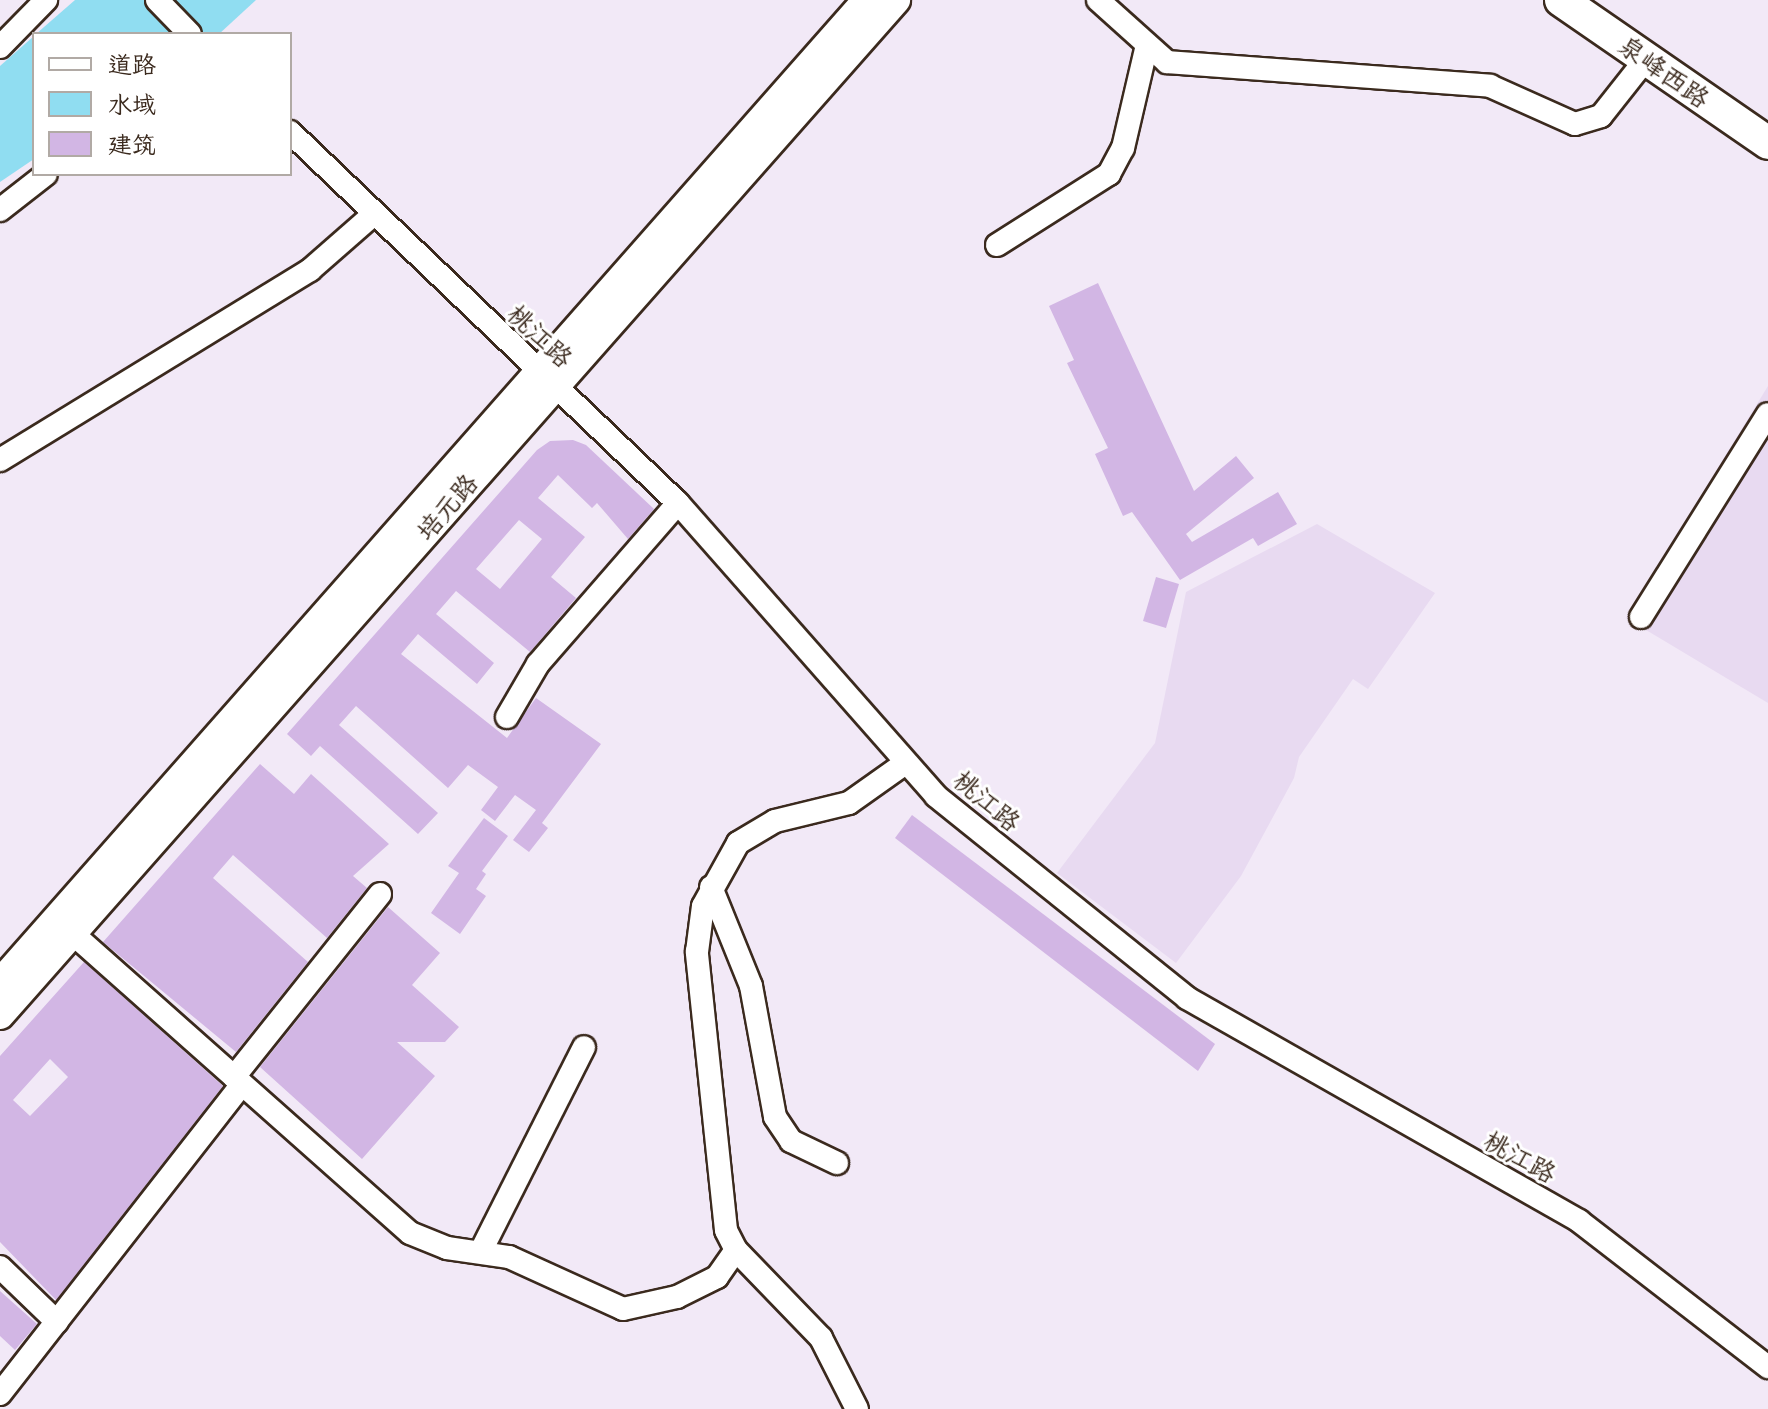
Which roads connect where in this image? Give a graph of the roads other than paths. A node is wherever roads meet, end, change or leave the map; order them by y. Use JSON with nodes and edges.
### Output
{"nodes":[{"id":1,"x":46,"y":0,"type":"edge"},
{"id":2,"x":157,"y":0,"type":"edge"},
{"id":3,"x":867,"y":0,"type":"edge"},
{"id":4,"x":896,"y":0,"type":"edge"},
{"id":5,"x":1098,"y":0,"type":"edge"},
{"id":6,"x":1561,"y":0,"type":"edge"},
{"id":7,"x":188,"y":32,"type":"edge"},
{"id":8,"x":0,"y":47,"type":"edge"},
{"id":9,"x":1146,"y":49,"type":"junction"},
{"id":10,"x":1646,"y":59,"type":"junction"},
{"id":11,"x":292,"y":134,"type":"edge"},
{"id":12,"x":1768,"y":143,"type":"edge"},
{"id":13,"x":43,"y":176,"type":"edge"},
{"id":14,"x":0,"y":210,"type":"edge"},
{"id":15,"x":374,"y":214,"type":"junction"},
{"id":16,"x":997,"y":245,"type":"dead end"},
{"id":17,"x":545,"y":380,"type":"junction"},
{"id":18,"x":1768,"y":414,"type":"edge"},
{"id":19,"x":0,"y":460,"type":"edge"},
{"id":20,"x":678,"y":503,"type":"junction"},
{"id":21,"x":1641,"y":617,"type":"dead end"},
{"id":22,"x":507,"y":717,"type":"dead end"},
{"id":23,"x":904,"y":764,"type":"junction"},
{"id":24,"x":711,"y":887,"type":"junction"},
{"id":25,"x":380,"y":894,"type":"dead end"},
{"id":26,"x":72,"y":933,"type":"junction"},
{"id":27,"x":0,"y":983,"type":"edge"},
{"id":28,"x":0,"y":1015,"type":"edge"},
{"id":29,"x":584,"y":1047,"type":"dead end"},
{"id":30,"x":238,"y":1081,"type":"junction"},
{"id":31,"x":837,"y":1163,"type":"dead end"},
{"id":32,"x":482,"y":1249,"type":"junction"},
{"id":33,"x":736,"y":1250,"type":"junction"},
{"id":34,"x":0,"y":1267,"type":"edge"},
{"id":35,"x":57,"y":1322,"type":"junction"},
{"id":36,"x":1768,"y":1367,"type":"edge"},
{"id":37,"x":0,"y":1394,"type":"edge"},
{"id":38,"x":857,"y":1409,"type":"edge"}],
"edges":[{"from":1,"to":8,"type":"street"},
{"from":2,"to":7,"type":"street"},
{"from":3,"to":17,"type":"main road","name":"培元路"},
{"from":4,"to":17,"type":"main road","name":"培元路"},
{"from":5,"to":9,"type":"street"},
{"from":6,"to":10,"type":"highway","name":"泉峰西路"},
{"from":9,"to":10,"type":"street"},
{"from":9,"to":16,"type":"street"},
{"from":10,"to":12,"type":"highway","name":"泉峰西路"},
{"from":11,"to":15,"type":"street","name":"桃江路"},
{"from":13,"to":14,"type":"street"},
{"from":15,"to":17,"type":"street","name":"桃江路"},
{"from":15,"to":19,"type":"street"},
{"from":17,"to":20,"type":"street","name":"桃江路"},
{"from":17,"to":26,"type":"main road","name":"培元路"},
{"from":17,"to":27,"type":"main road","name":"培元路"},
{"from":18,"to":21,"type":"street"},
{"from":20,"to":22,"type":"street"},
{"from":20,"to":23,"type":"street","name":"桃江路"},
{"from":23,"to":24,"type":"street"},
{"from":23,"to":36,"type":"street","name":"桃江路"},
{"from":24,"to":31,"type":"street"},
{"from":24,"to":33,"type":"street"},
{"from":25,"to":30,"type":"street"},
{"from":26,"to":28,"type":"main road","name":"培元路"},
{"from":26,"to":30,"type":"street"},
{"from":29,"to":32,"type":"street"},
{"from":30,"to":32,"type":"street"},
{"from":30,"to":35,"type":"street"},
{"from":32,"to":33,"type":"street"},
{"from":33,"to":38,"type":"street"},
{"from":34,"to":35,"type":"street"},
{"from":35,"to":37,"type":"street"}]}
